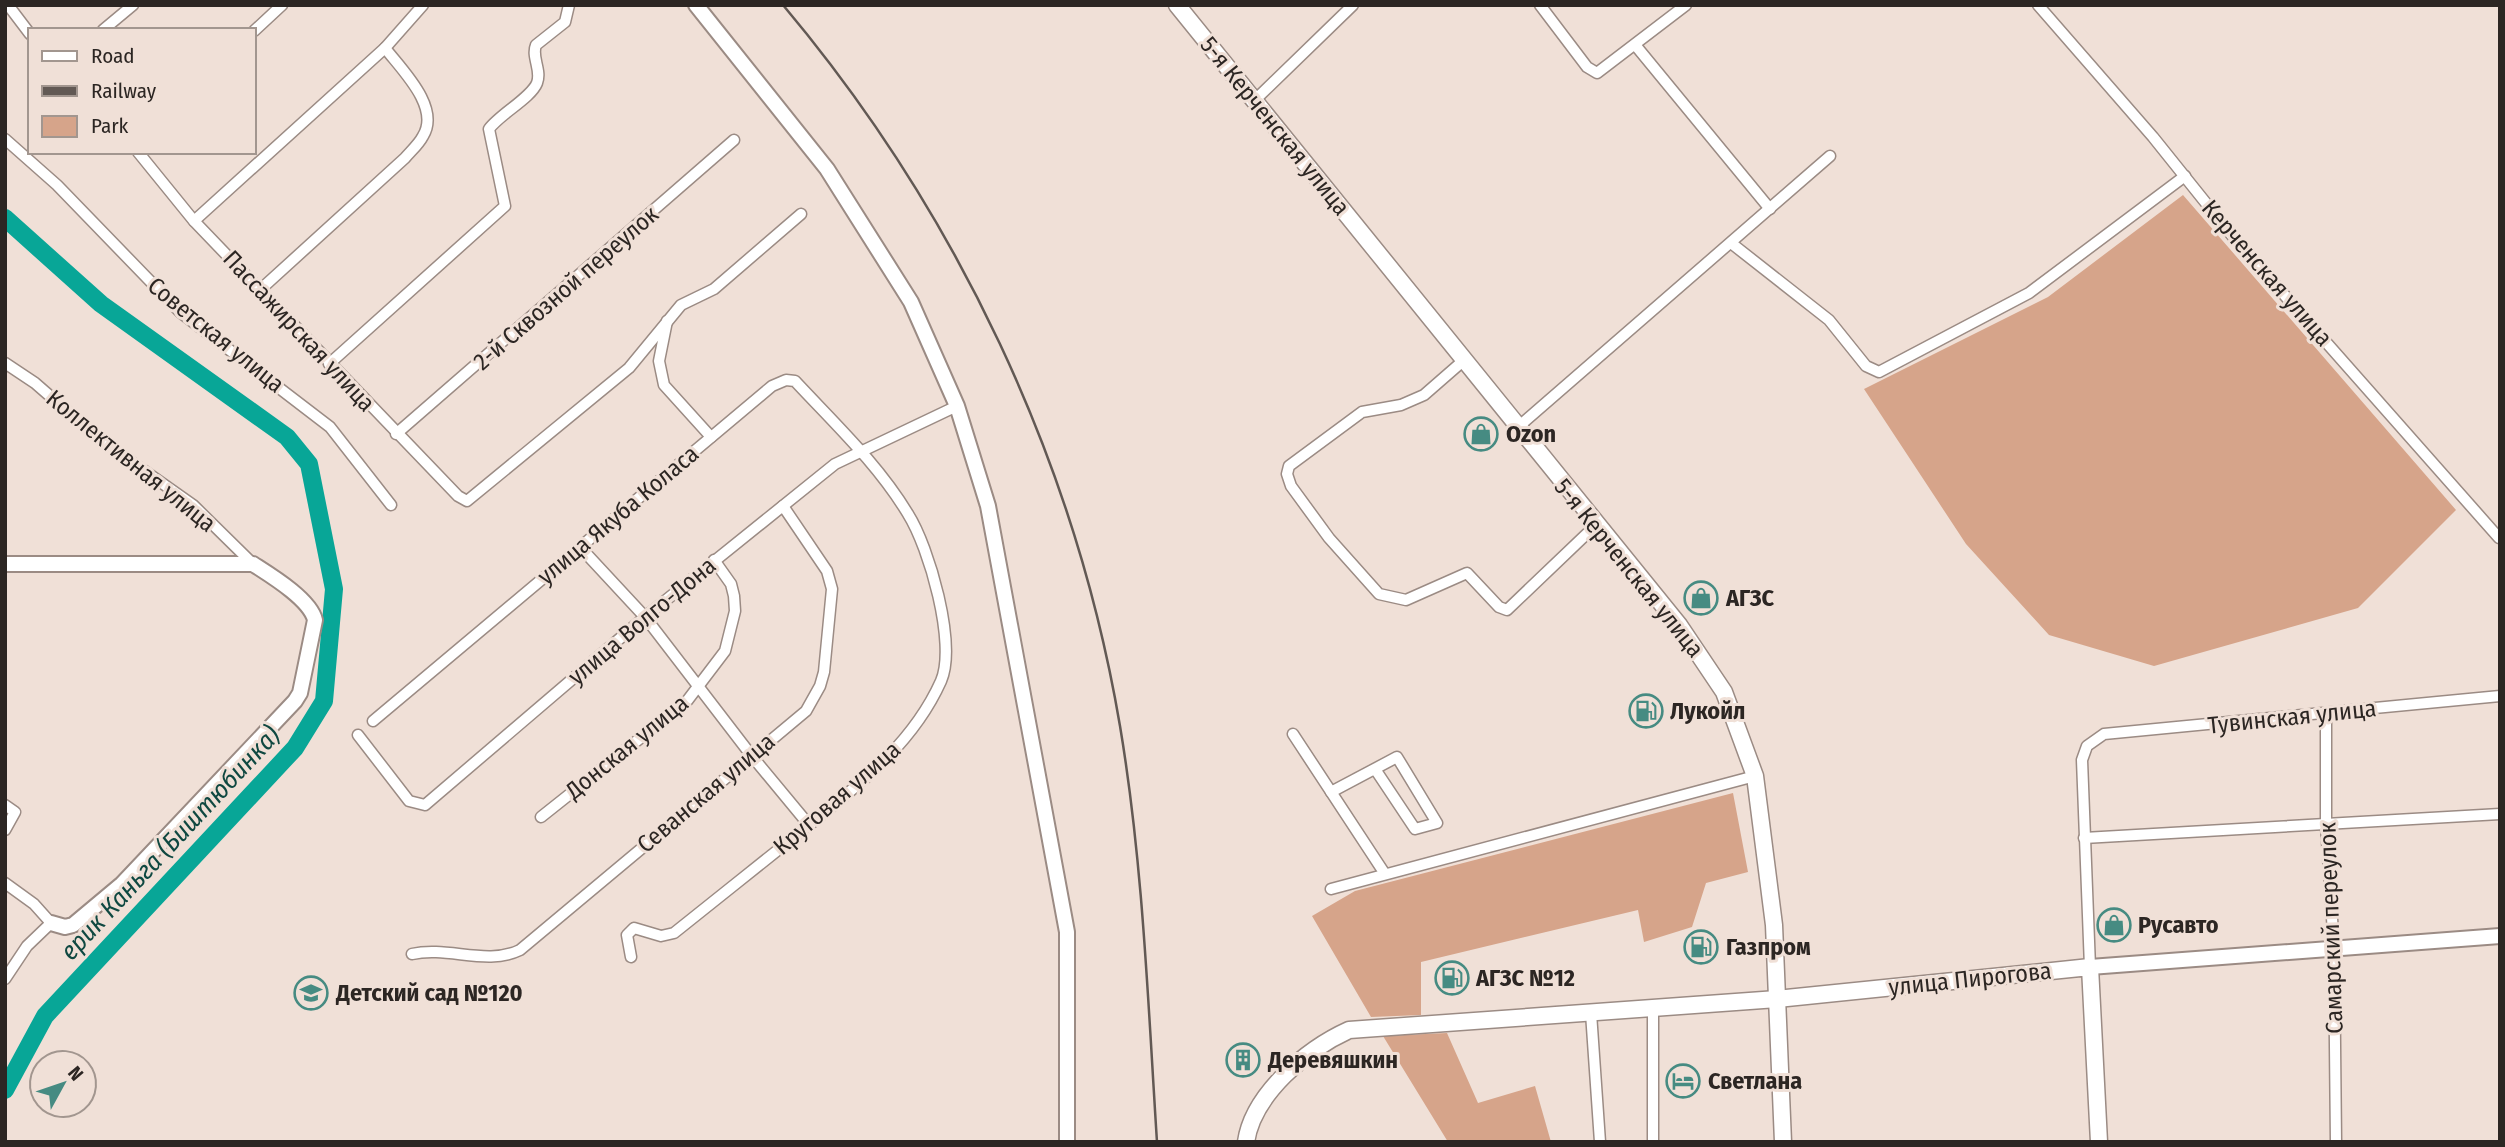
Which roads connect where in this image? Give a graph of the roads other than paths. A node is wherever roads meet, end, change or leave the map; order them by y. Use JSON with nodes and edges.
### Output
{"nodes":[{"id":1,"x":8,"y":5,"type":"edge"},
{"id":2,"x":133,"y":5,"type":"edge"},
{"id":3,"x":282,"y":5,"type":"edge"},
{"id":4,"x":423,"y":5,"type":"edge"},
{"id":5,"x":569,"y":5,"type":"edge"},
{"id":6,"x":695,"y":5,"type":"edge"},
{"id":7,"x":1177,"y":5,"type":"edge"},
{"id":8,"x":1353,"y":5,"type":"edge"},
{"id":9,"x":1540,"y":5,"type":"edge"},
{"id":10,"x":1686,"y":5,"type":"edge"},
{"id":11,"x":2038,"y":5,"type":"edge"},
{"id":12,"x":105,"y":28,"type":"edge"},
{"id":13,"x":256,"y":29,"type":"edge"},
{"id":14,"x":28,"y":31,"type":"edge"},
{"id":15,"x":1636,"y":46,"type":"junction"},
{"id":16,"x":385,"y":48,"type":"junction"},
{"id":17,"x":1255,"y":100,"type":"junction"},
{"id":18,"x":5,"y":139,"type":"edge"},
{"id":19,"x":734,"y":141,"type":"dead end"},
{"id":20,"x":140,"y":154,"type":"edge"},
{"id":21,"x":1830,"y":156,"type":"dead end"},
{"id":22,"x":2185,"y":176,"type":"junction"},
{"id":23,"x":1770,"y":209,"type":"junction"},
{"id":24,"x":801,"y":214,"type":"dead end"},
{"id":25,"x":194,"y":221,"type":"junction"},
{"id":26,"x":1731,"y":243,"type":"junction"},
{"id":27,"x":261,"y":289,"type":"junction"},
{"id":28,"x":668,"y":318,"type":"junction"},
{"id":29,"x":1463,"y":361,"type":"junction"},
{"id":30,"x":5,"y":363,"type":"edge"},
{"id":31,"x":329,"y":364,"type":"junction"},
{"id":32,"x":957,"y":406,"type":"junction"},
{"id":33,"x":1517,"y":428,"type":"junction"},
{"id":34,"x":396,"y":434,"type":"junction"},
{"id":35,"x":710,"y":437,"type":"junction"},
{"id":36,"x":859,"y":450,"type":"junction"},
{"id":37,"x":391,"y":505,"type":"dead end"},
{"id":38,"x":783,"y":506,"type":"junction"},
{"id":39,"x":2500,"y":523,"type":"edge"},
{"id":40,"x":1596,"y":525,"type":"junction"},
{"id":41,"x":2499,"y":539,"type":"edge"},
{"id":42,"x":580,"y":547,"type":"junction"},
{"id":43,"x":714,"y":560,"type":"junction"},
{"id":44,"x":253,"y":564,"type":"junction"},
{"id":45,"x":5,"y":565,"type":"edge"},
{"id":46,"x":645,"y":617,"type":"junction"},
{"id":47,"x":698,"y":684,"type":"junction"},
{"id":48,"x":2500,"y":695,"type":"edge"},
{"id":49,"x":2326,"y":714,"type":"junction"},
{"id":50,"x":373,"y":721,"type":"dead end"},
{"id":51,"x":1293,"y":734,"type":"dead end"},
{"id":52,"x":358,"y":735,"type":"dead end"},
{"id":53,"x":751,"y":755,"type":"junction"},
{"id":54,"x":1376,"y":769,"type":"junction"},
{"id":55,"x":1755,"y":776,"type":"junction"},
{"id":56,"x":1331,"y":792,"type":"junction"},
{"id":57,"x":5,"y":805,"type":"edge"},
{"id":58,"x":2500,"y":814,"type":"edge"},
{"id":59,"x":541,"y":817,"type":"dead end"},
{"id":60,"x":809,"y":825,"type":"junction"},
{"id":61,"x":2326,"y":825,"type":"junction"},
{"id":62,"x":5,"y":830,"type":"edge"},
{"id":63,"x":2084,"y":838,"type":"junction"},
{"id":64,"x":1385,"y":874,"type":"junction"},
{"id":65,"x":5,"y":883,"type":"edge"},
{"id":66,"x":1331,"y":889,"type":"dead end"},
{"id":67,"x":51,"y":923,"type":"junction"},
{"id":68,"x":2500,"y":936,"type":"edge"},
{"id":69,"x":2334,"y":949,"type":"junction"},
{"id":70,"x":412,"y":954,"type":"dead end"},
{"id":71,"x":631,"y":957,"type":"dead end"},
{"id":72,"x":2090,"y":967,"type":"junction"},
{"id":73,"x":5,"y":979,"type":"edge"},
{"id":74,"x":1777,"y":999,"type":"junction"},
{"id":75,"x":1653,"y":1008,"type":"junction"},
{"id":76,"x":1591,"y":1013,"type":"junction"},
{"id":77,"x":1247,"y":1137,"type":"edge"},
{"id":78,"x":1067,"y":1142,"type":"edge"},
{"id":79,"x":1601,"y":1142,"type":"edge"},
{"id":80,"x":1653,"y":1142,"type":"edge"},
{"id":81,"x":1783,"y":1142,"type":"edge"},
{"id":82,"x":2099,"y":1142,"type":"edge"},
{"id":83,"x":2336,"y":1142,"type":"edge"}],
"edges":[{"from":1,"to":14,"type":"street"},
{"from":2,"to":12,"type":"street"},
{"from":3,"to":13,"type":"street"},
{"from":4,"to":16,"type":"street"},
{"from":5,"to":31,"type":"street"},
{"from":6,"to":32,"type":"street"},
{"from":7,"to":17,"type":"main road","name":"5-я Керченская улица"},
{"from":8,"to":17,"type":"street"},
{"from":9,"to":15,"type":"street"},
{"from":10,"to":15,"type":"street"},
{"from":11,"to":22,"type":"street","name":"Керченская улица"},
{"from":15,"to":23,"type":"street"},
{"from":16,"to":25,"type":"street"},
{"from":16,"to":27,"type":"street"},
{"from":17,"to":29,"type":"main road","name":"5-я Керченская улица"},
{"from":18,"to":37,"type":"street","name":"Советская улица"},
{"from":19,"to":34,"type":"street","name":"2-й Сквозной переулок"},
{"from":20,"to":25,"type":"street","name":"Пассажирская улица"},
{"from":21,"to":23,"type":"street"},
{"from":22,"to":26,"type":"street"},
{"from":22,"to":41,"type":"street","name":"Керченская улица"},
{"from":23,"to":26,"type":"street"},
{"from":24,"to":28,"type":"street"},
{"from":25,"to":27,"type":"street","name":"Пассажирская улица"},
{"from":26,"to":33,"type":"street"},
{"from":27,"to":31,"type":"street","name":"Пассажирская улица"},
{"from":28,"to":34,"type":"street","name":"Пассажирская улица"},
{"from":28,"to":35,"type":"street"},
{"from":29,"to":33,"type":"main road","name":"5-я Керченская улица"},
{"from":29,"to":40,"type":"street"},
{"from":30,"to":44,"type":"street","name":"Коллективная улица"},
{"from":31,"to":34,"type":"street","name":"Пассажирская улица"},
{"from":32,"to":36,"type":"street","name":"улица Волго-Дона"},
{"from":32,"to":78,"type":"street"},
{"from":33,"to":40,"type":"main road","name":"5-я Керченская улица"},
{"from":35,"to":36,"type":"street","name":"улица Якуба Коласа"},
{"from":35,"to":42,"type":"street","name":"улица Якуба Коласа"},
{"from":36,"to":38,"type":"street","name":"улица Волго-Дона"},
{"from":36,"to":60,"type":"street","name":"Круговая улица"},
{"from":38,"to":43,"type":"street","name":"улица Волго-Дона"},
{"from":38,"to":53,"type":"street","name":"Севанская улица"},
{"from":39,"to":41,"type":"street"},
{"from":40,"to":55,"type":"main road","name":"5-я Керченская улица"},
{"from":42,"to":46,"type":"street"},
{"from":42,"to":50,"type":"street","name":"улица Якуба Коласа"},
{"from":43,"to":46,"type":"street","name":"улица Волго-Дона"},
{"from":43,"to":47,"type":"street","name":"Донская улица"},
{"from":44,"to":45,"type":"street"},
{"from":44,"to":67,"type":"street"},
{"from":46,"to":47,"type":"street"},
{"from":46,"to":52,"type":"street","name":"улица Волго-Дона"},
{"from":47,"to":53,"type":"street"},
{"from":47,"to":59,"type":"street","name":"Донская улица"},
{"from":48,"to":49,"type":"street","name":"Тувинская улица"},
{"from":49,"to":61,"type":"street","name":"Самарский переулок"},
{"from":49,"to":63,"type":"street","name":"Тувинская улица"},
{"from":51,"to":56,"type":"street"},
{"from":53,"to":60,"type":"street"},
{"from":53,"to":70,"type":"street","name":"Севанская улица"},
{"from":54,"to":54,"type":"street"},
{"from":54,"to":56,"type":"street"},
{"from":55,"to":64,"type":"street"},
{"from":55,"to":74,"type":"main road","name":"5-я Керченская улица"},
{"from":56,"to":64,"type":"street"},
{"from":57,"to":62,"type":"street"},
{"from":58,"to":61,"type":"street"},
{"from":60,"to":71,"type":"street","name":"Круговая улица"},
{"from":61,"to":63,"type":"street"},
{"from":61,"to":69,"type":"street","name":"Самарский переулок"},
{"from":63,"to":72,"type":"street"},
{"from":64,"to":66,"type":"street"},
{"from":65,"to":67,"type":"street"},
{"from":67,"to":73,"type":"street"},
{"from":68,"to":69,"type":"street","name":"улица Пирогова"},
{"from":69,"to":72,"type":"street","name":"улица Пирогова"},
{"from":69,"to":83,"type":"street","name":"Самарский переулок"},
{"from":72,"to":74,"type":"main road","name":"улица Пирогова"},
{"from":72,"to":82,"type":"main road"},
{"from":74,"to":75,"type":"main road","name":"улица Пирогова"},
{"from":74,"to":81,"type":"main road","name":"5-я Керченская улица"},
{"from":75,"to":76,"type":"main road","name":"улица Пирогова"},
{"from":75,"to":80,"type":"street"},
{"from":76,"to":77,"type":"main road","name":"улица Пирогова"},
{"from":76,"to":79,"type":"street"}]}
